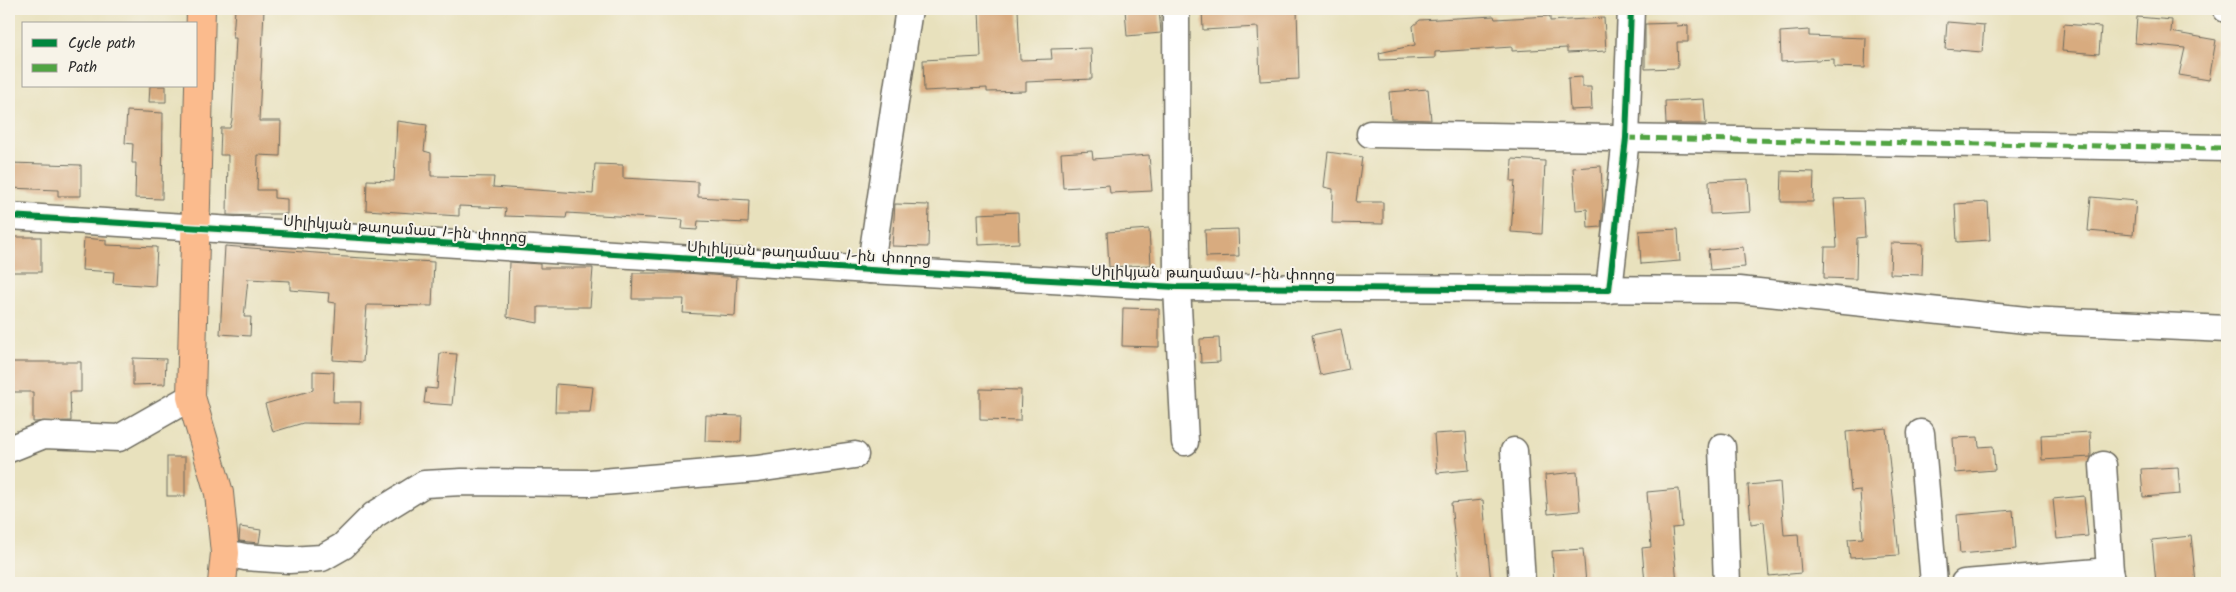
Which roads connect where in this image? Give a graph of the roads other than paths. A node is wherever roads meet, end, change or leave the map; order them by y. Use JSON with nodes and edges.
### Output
{"nodes":[{"id":1,"x":200,"y":9,"type":"edge"},
{"id":2,"x":909,"y":9,"type":"edge"},
{"id":3,"x":1176,"y":9,"type":"edge"},
{"id":4,"x":1631,"y":9,"type":"edge"},
{"id":5,"x":198,"y":82,"type":"edge"},
{"id":6,"x":198,"y":88,"type":"edge"},
{"id":7,"x":1370,"y":134,"type":"dead end"},
{"id":8,"x":1626,"y":138,"type":"junction"},
{"id":9,"x":2227,"y":148,"type":"edge"},
{"id":10,"x":9,"y":216,"type":"edge"},
{"id":11,"x":194,"y":228,"type":"junction"},
{"id":12,"x":870,"y":270,"type":"junction"},
{"id":13,"x":1177,"y":287,"type":"junction"},
{"id":14,"x":1610,"y":290,"type":"junction"},
{"id":15,"x":2227,"y":329,"type":"edge"},
{"id":16,"x":191,"y":397,"type":"junction"},
{"id":17,"x":1921,"y":433,"type":"dead end"},
{"id":18,"x":9,"y":434,"type":"edge"},
{"id":19,"x":44,"y":435,"type":"junction"},
{"id":20,"x":1185,"y":442,"type":"dead end"},
{"id":21,"x":1722,"y":447,"type":"dead end"},
{"id":22,"x":9,"y":449,"type":"edge"},
{"id":23,"x":1514,"y":451,"type":"dead end"},
{"id":24,"x":856,"y":455,"type":"dead end"},
{"id":25,"x":2103,"y":465,"type":"dead end"},
{"id":26,"x":225,"y":554,"type":"junction"},
{"id":27,"x":2112,"y":577,"type":"edge"},
{"id":28,"x":222,"y":583,"type":"edge"},
{"id":29,"x":1522,"y":583,"type":"edge"},
{"id":30,"x":1727,"y":583,"type":"edge"},
{"id":31,"x":1934,"y":583,"type":"edge"},
{"id":32,"x":1964,"y":583,"type":"edge"}],
"edges":[{"from":1,"to":5,"type":"main road"},
{"from":2,"to":12,"type":"street"},
{"from":3,"to":13,"type":"street"},
{"from":4,"to":8,"type":"street"},
{"from":6,"to":11,"type":"main road"},
{"from":7,"to":8,"type":"street"},
{"from":8,"to":9,"type":"street"},
{"from":8,"to":14,"type":"street"},
{"from":10,"to":11,"type":"street","name":"Սիլիկյան թաղամաս 1-ին փողոց"},
{"from":11,"to":12,"type":"street","name":"Սիլիկյան թաղամաս 1-ին փողոց"},
{"from":11,"to":16,"type":"main road"},
{"from":12,"to":13,"type":"street","name":"Սիլիկյան թաղամաս 1-ին փողոց"},
{"from":13,"to":14,"type":"street","name":"Սիլիկյան թաղամաս 1-ին փողոց"},
{"from":13,"to":20,"type":"street"},
{"from":14,"to":15,"type":"street","name":"Սիլիկյան թաղամաս 1-ին փողոց"},
{"from":16,"to":19,"type":"street"},
{"from":16,"to":26,"type":"main road"},
{"from":17,"to":31,"type":"street"},
{"from":18,"to":19,"type":"street"},
{"from":19,"to":22,"type":"street"},
{"from":21,"to":30,"type":"street"},
{"from":23,"to":29,"type":"street"},
{"from":24,"to":26,"type":"street"},
{"from":25,"to":27,"type":"street"},
{"from":26,"to":28,"type":"main road"},
{"from":27,"to":32,"type":"street"}]}
